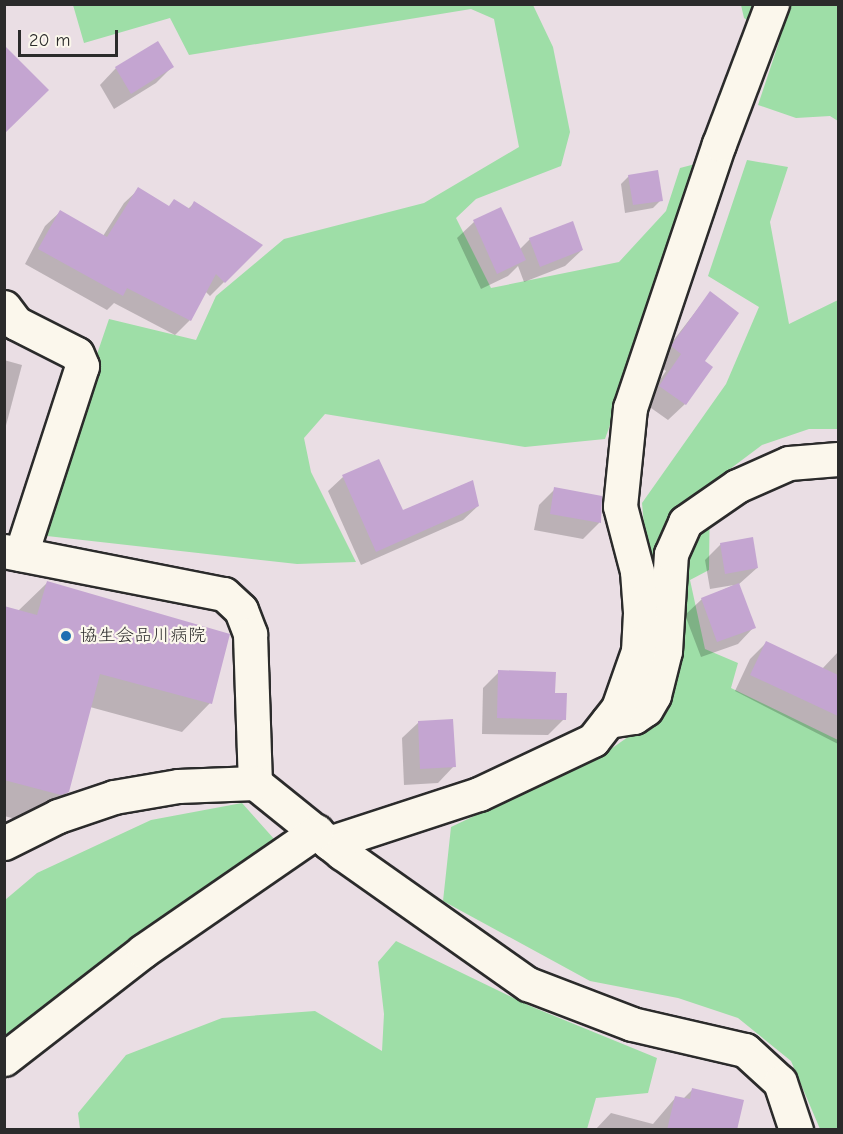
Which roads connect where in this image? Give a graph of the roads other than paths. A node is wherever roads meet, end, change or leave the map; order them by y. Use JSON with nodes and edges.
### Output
{"nodes":[{"id":1,"x":772,"y":4,"type":"edge"},
{"id":2,"x":4,"y":307,"type":"edge"},
{"id":3,"x":838,"y":459,"type":"edge"},
{"id":4,"x":13,"y":553,"type":"edge"},
{"id":5,"x":608,"y":721,"type":"junction"},
{"id":6,"x":255,"y":783,"type":"junction"},
{"id":7,"x":323,"y":837,"type":"junction"},
{"id":8,"x":4,"y":843,"type":"edge"},
{"id":9,"x":4,"y":1059,"type":"edge"},
{"id":10,"x":796,"y":1130,"type":"edge"}],
"edges":[{"from":1,"to":5,"type":"street"},
{"from":2,"to":4,"type":"street"},
{"from":3,"to":5,"type":"street"},
{"from":4,"to":6,"type":"street"},
{"from":5,"to":7,"type":"street"},
{"from":6,"to":7,"type":"street"},
{"from":6,"to":8,"type":"street"},
{"from":7,"to":9,"type":"street"},
{"from":7,"to":10,"type":"street"}]}
